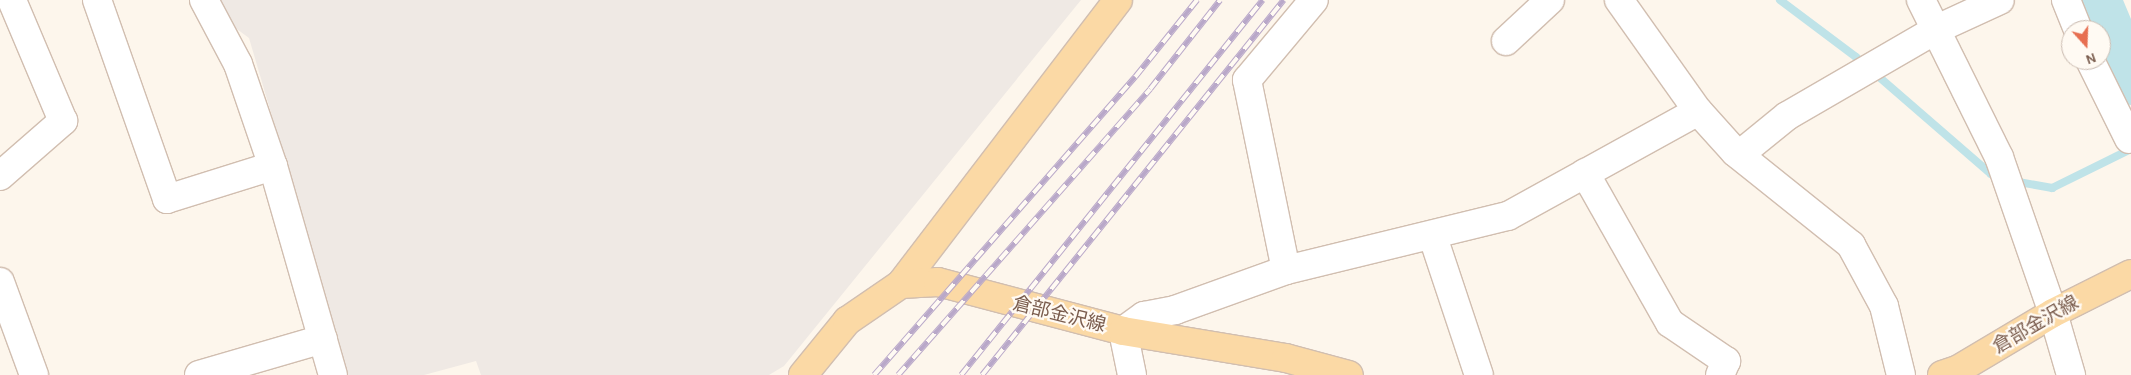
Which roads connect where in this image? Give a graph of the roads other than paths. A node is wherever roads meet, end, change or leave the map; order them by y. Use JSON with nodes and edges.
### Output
{"nodes":[{"id":1,"x":12,"y":0,"type":"edge"},
{"id":2,"x":97,"y":0,"type":"edge"},
{"id":3,"x":204,"y":0,"type":"edge"},
{"id":4,"x":1118,"y":0,"type":"edge"},
{"id":5,"x":1314,"y":0,"type":"edge"},
{"id":6,"x":1550,"y":0,"type":"edge"},
{"id":7,"x":1619,"y":0,"type":"edge"},
{"id":8,"x":1921,"y":0,"type":"edge"},
{"id":9,"x":2000,"y":0,"type":"edge"},
{"id":10,"x":2066,"y":0,"type":"edge"},
{"id":11,"x":2074,"y":20,"type":"edge"},
{"id":12,"x":1937,"y":29,"type":"junction"},
{"id":13,"x":1506,"y":40,"type":"dead end"},
{"id":14,"x":2095,"y":70,"type":"edge"},
{"id":15,"x":1698,"y":111,"type":"junction"},
{"id":16,"x":2130,"y":139,"type":"dead end"},
{"id":17,"x":1739,"y":155,"type":"junction"},
{"id":18,"x":273,"y":166,"type":"junction"},
{"id":19,"x":1585,"y":174,"type":"junction"},
{"id":20,"x":0,"y":176,"type":"edge"},
{"id":21,"x":1433,"y":237,"type":"junction"},
{"id":22,"x":1286,"y":270,"type":"junction"},
{"id":23,"x":2131,"y":274,"type":"edge"},
{"id":24,"x":0,"y":282,"type":"edge"},
{"id":25,"x":901,"y":284,"type":"junction"},
{"id":26,"x":2054,"y":313,"type":"junction"},
{"id":27,"x":1122,"y":331,"type":"junction"},
{"id":28,"x":323,"y":339,"type":"junction"},
{"id":29,"x":1288,"y":366,"type":"edge"},
{"id":30,"x":1949,"y":374,"type":"edge"},
{"id":31,"x":34,"y":375,"type":"edge"},
{"id":32,"x":199,"y":375,"type":"edge"},
{"id":33,"x":334,"y":375,"type":"edge"},
{"id":34,"x":803,"y":375,"type":"edge"},
{"id":35,"x":1132,"y":375,"type":"edge"},
{"id":36,"x":1349,"y":375,"type":"edge"},
{"id":37,"x":1479,"y":375,"type":"edge"},
{"id":38,"x":1720,"y":375,"type":"edge"},
{"id":39,"x":1901,"y":375,"type":"edge"},
{"id":40,"x":2070,"y":375,"type":"edge"}],
"edges":[{"from":1,"to":20,"type":"street"},
{"from":2,"to":18,"type":"street"},
{"from":3,"to":18,"type":"street"},
{"from":4,"to":25,"type":"main road"},
{"from":5,"to":22,"type":"street"},
{"from":6,"to":13,"type":"street"},
{"from":7,"to":15,"type":"street"},
{"from":8,"to":12,"type":"street"},
{"from":9,"to":12,"type":"street"},
{"from":10,"to":11,"type":"street"},
{"from":12,"to":17,"type":"street"},
{"from":12,"to":26,"type":"street"},
{"from":14,"to":16,"type":"street"},
{"from":15,"to":17,"type":"street"},
{"from":15,"to":19,"type":"street"},
{"from":17,"to":39,"type":"street"},
{"from":18,"to":28,"type":"street"},
{"from":19,"to":21,"type":"street"},
{"from":19,"to":38,"type":"street"},
{"from":21,"to":22,"type":"street"},
{"from":21,"to":37,"type":"street"},
{"from":22,"to":27,"type":"street"},
{"from":23,"to":26,"type":"main road","name":"倉部金沢線"},
{"from":24,"to":31,"type":"street"},
{"from":25,"to":27,"type":"main road","name":"倉部金沢線"},
{"from":25,"to":34,"type":"main road"},
{"from":26,"to":30,"type":"main road","name":"倉部金沢線"},
{"from":26,"to":40,"type":"street"},
{"from":27,"to":29,"type":"main road","name":"倉部金沢線"},
{"from":27,"to":35,"type":"street"},
{"from":28,"to":32,"type":"street"},
{"from":28,"to":33,"type":"street"},
{"from":29,"to":36,"type":"main road","name":"倉部金沢線"}]}
